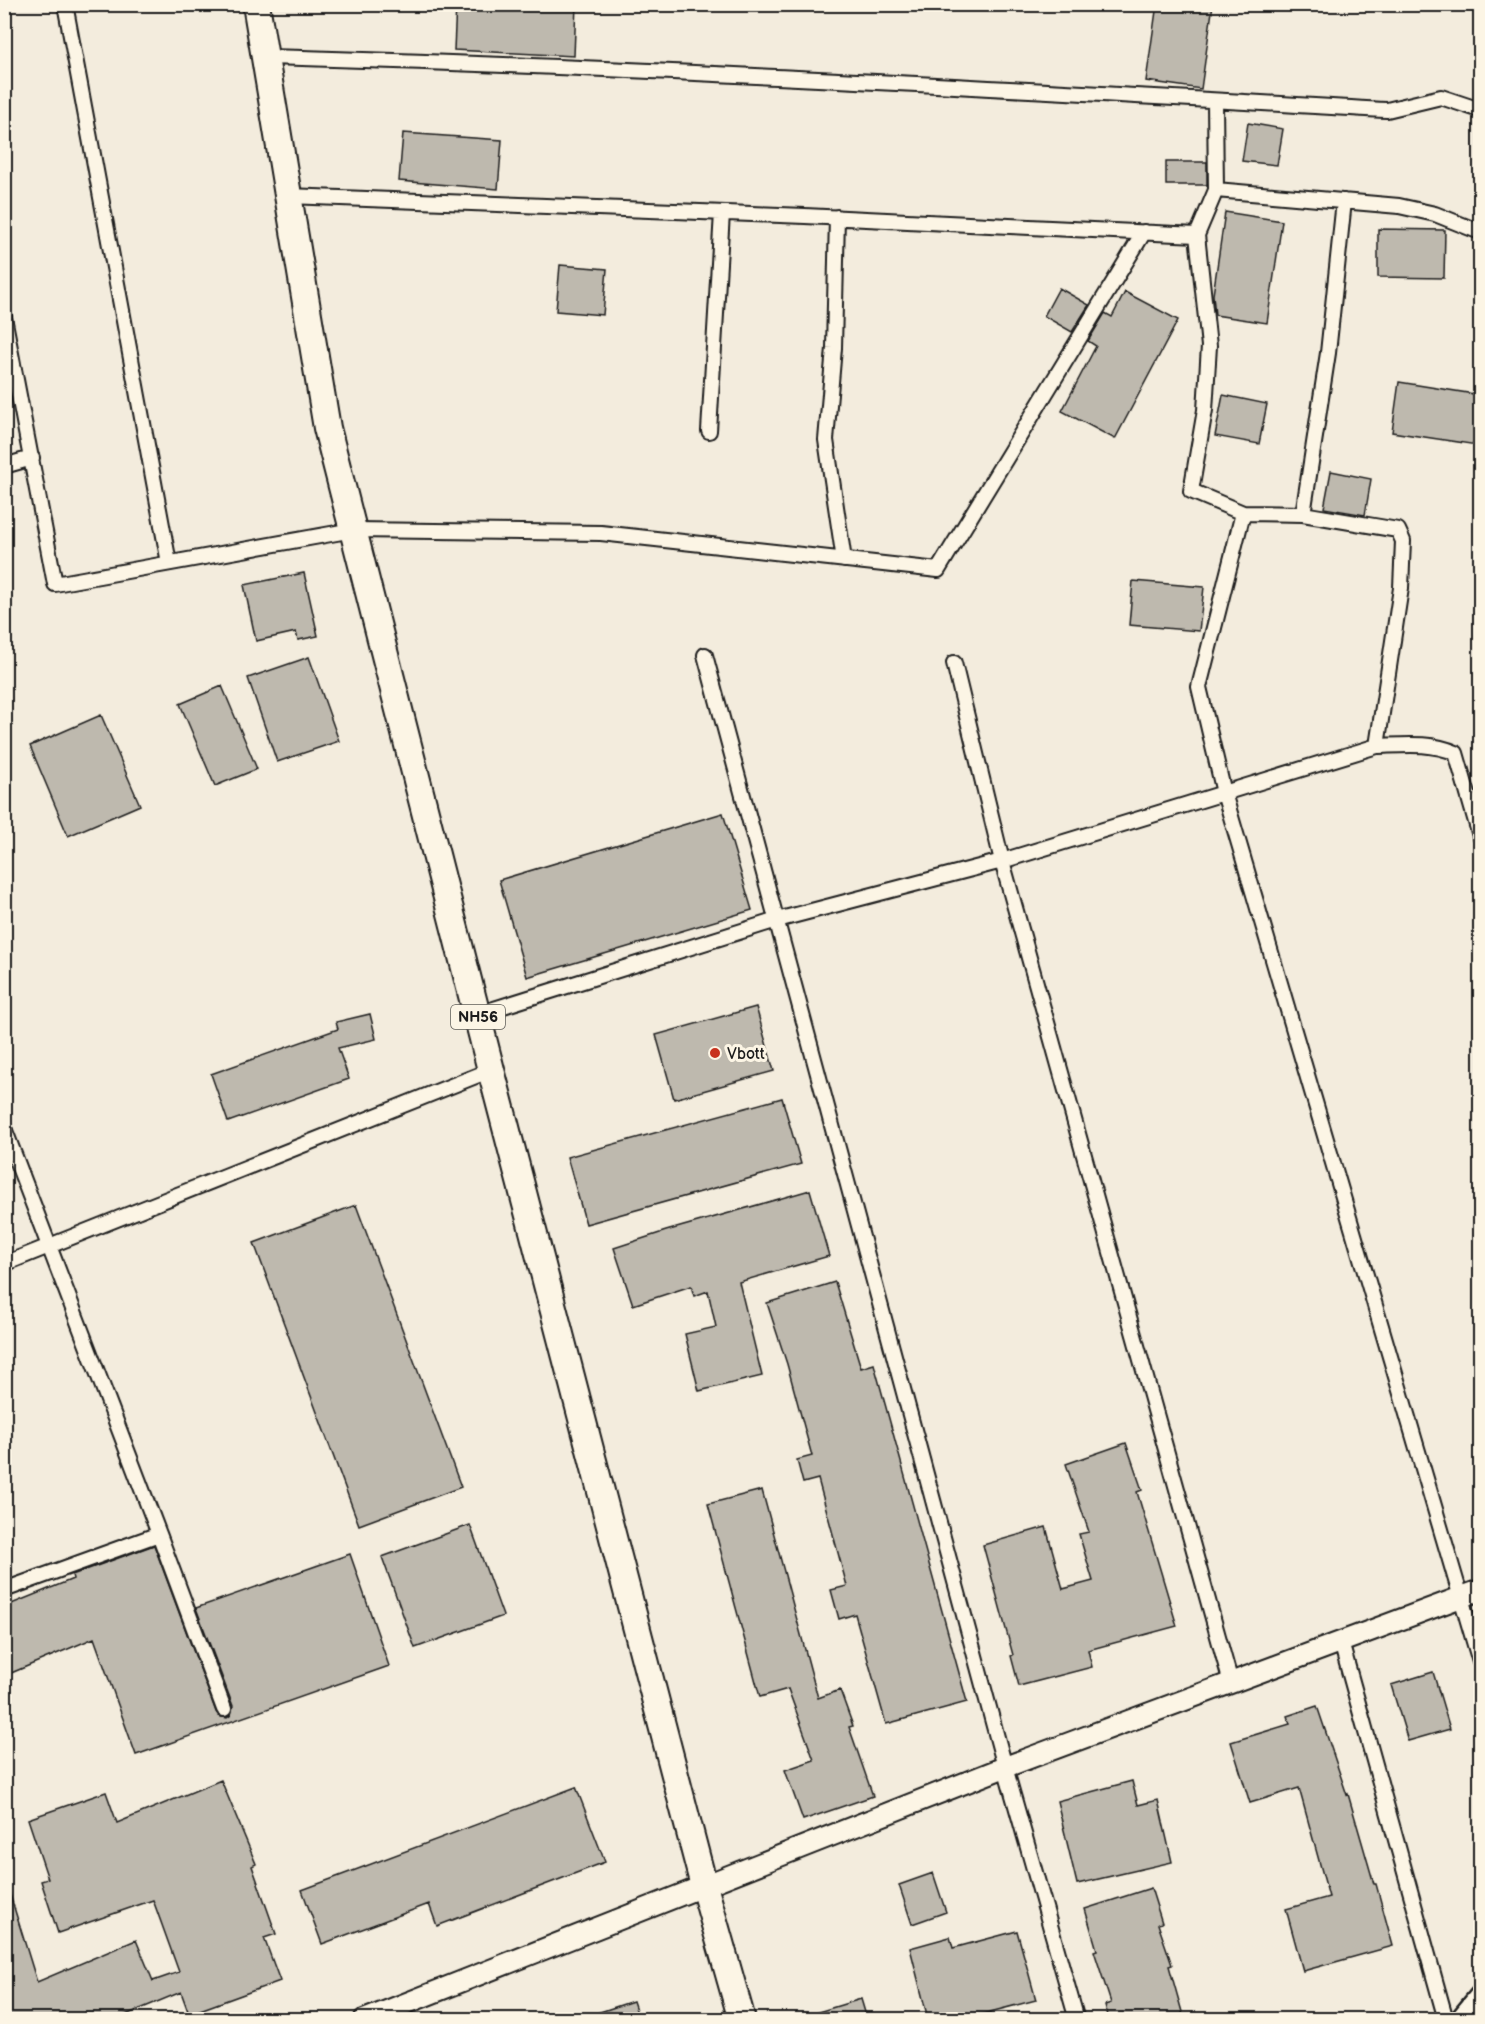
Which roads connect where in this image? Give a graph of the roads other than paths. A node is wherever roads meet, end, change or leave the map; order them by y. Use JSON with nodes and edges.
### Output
{"nodes":[{"id":1,"x":65,"y":4,"type":"edge"},
{"id":2,"x":256,"y":4,"type":"edge"},
{"id":3,"x":265,"y":57,"type":"junction"},
{"id":4,"x":1215,"y":101,"type":"junction"},
{"id":5,"x":1480,"y":110,"type":"edge"},
{"id":6,"x":1216,"y":190,"type":"junction"},
{"id":7,"x":288,"y":196,"type":"junction"},
{"id":8,"x":1344,"y":201,"type":"junction"},
{"id":9,"x":722,"y":213,"type":"junction"},
{"id":10,"x":837,"y":218,"type":"junction"},
{"id":11,"x":1144,"y":232,"type":"junction"},
{"id":12,"x":1480,"y":232,"type":"edge"},
{"id":13,"x":1197,"y":235,"type":"junction"},
{"id":14,"x":4,"y":317,"type":"edge"},
{"id":15,"x":709,"y":431,"type":"dead end"},
{"id":16,"x":32,"y":458,"type":"junction"},
{"id":17,"x":4,"y":466,"type":"edge"},
{"id":18,"x":1243,"y":513,"type":"junction"},
{"id":19,"x":1303,"y":514,"type":"junction"},
{"id":20,"x":353,"y":530,"type":"junction"},
{"id":21,"x":844,"y":560,"type":"junction"},
{"id":22,"x":169,"y":563,"type":"junction"},
{"id":23,"x":705,"y":655,"type":"dead end"},
{"id":24,"x":954,"y":663,"type":"dead end"},
{"id":25,"x":1377,"y":746,"type":"junction"},
{"id":26,"x":1224,"y":793,"type":"junction"},
{"id":27,"x":1480,"y":836,"type":"edge"},
{"id":28,"x":1002,"y":861,"type":"junction"},
{"id":29,"x":777,"y":920,"type":"junction"},
{"id":30,"x":478,"y":1014,"type":"junction"},
{"id":31,"x":491,"y":1070,"type":"junction"},
{"id":32,"x":4,"y":1128,"type":"edge"},
{"id":33,"x":49,"y":1247,"type":"junction"},
{"id":34,"x":4,"y":1264,"type":"edge"},
{"id":35,"x":159,"y":1534,"type":"junction"},
{"id":36,"x":4,"y":1590,"type":"edge"},
{"id":37,"x":1480,"y":1590,"type":"edge"},
{"id":38,"x":1460,"y":1598,"type":"junction"},
{"id":39,"x":1341,"y":1642,"type":"junction"},
{"id":40,"x":1480,"y":1662,"type":"edge"},
{"id":41,"x":1231,"y":1683,"type":"junction"},
{"id":42,"x":224,"y":1709,"type":"dead end"},
{"id":43,"x":1005,"y":1767,"type":"junction"},
{"id":44,"x":704,"y":1886,"type":"junction"},
{"id":45,"x":1480,"y":1997,"type":"edge"},
{"id":46,"x":364,"y":2019,"type":"edge"},
{"id":47,"x":742,"y":2019,"type":"edge"},
{"id":48,"x":1077,"y":2019,"type":"edge"},
{"id":49,"x":1446,"y":2019,"type":"edge"},
{"id":50,"x":1461,"y":2019,"type":"edge"}],
"edges":[{"from":1,"to":22,"type":"street"},
{"from":2,"to":3,"type":"highway","number":"NH56"},
{"from":3,"to":4,"type":"street"},
{"from":3,"to":7,"type":"highway","number":"NH56"},
{"from":4,"to":5,"type":"street"},
{"from":4,"to":6,"type":"street"},
{"from":6,"to":8,"type":"street"},
{"from":6,"to":13,"type":"street"},
{"from":7,"to":9,"type":"street"},
{"from":7,"to":20,"type":"highway","number":"NH56"},
{"from":8,"to":12,"type":"street"},
{"from":8,"to":19,"type":"street"},
{"from":9,"to":10,"type":"street"},
{"from":9,"to":15,"type":"street"},
{"from":10,"to":11,"type":"street"},
{"from":10,"to":21,"type":"street"},
{"from":11,"to":13,"type":"street"},
{"from":11,"to":21,"type":"street"},
{"from":13,"to":18,"type":"street"},
{"from":14,"to":16,"type":"street"},
{"from":16,"to":17,"type":"street"},
{"from":16,"to":22,"type":"street"},
{"from":18,"to":19,"type":"street"},
{"from":18,"to":26,"type":"street"},
{"from":19,"to":25,"type":"street"},
{"from":20,"to":21,"type":"street"},
{"from":20,"to":22,"type":"street"},
{"from":20,"to":30,"type":"highway","number":"NH56"},
{"from":23,"to":29,"type":"street"},
{"from":24,"to":28,"type":"street"},
{"from":25,"to":26,"type":"street"},
{"from":25,"to":27,"type":"street"},
{"from":26,"to":28,"type":"street"},
{"from":26,"to":38,"type":"street"},
{"from":28,"to":29,"type":"street"},
{"from":28,"to":41,"type":"street"},
{"from":29,"to":30,"type":"street"},
{"from":29,"to":43,"type":"street"},
{"from":30,"to":31,"type":"highway","number":"NH56"},
{"from":31,"to":33,"type":"street"},
{"from":31,"to":44,"type":"highway","number":"NH56"},
{"from":32,"to":33,"type":"street"},
{"from":33,"to":34,"type":"street"},
{"from":33,"to":35,"type":"street"},
{"from":35,"to":36,"type":"street"},
{"from":35,"to":42,"type":"street"},
{"from":37,"to":38,"type":"street"},
{"from":38,"to":39,"type":"street"},
{"from":38,"to":40,"type":"street"},
{"from":39,"to":41,"type":"street"},
{"from":39,"to":49,"type":"street"},
{"from":41,"to":43,"type":"street"},
{"from":43,"to":44,"type":"street"},
{"from":43,"to":48,"type":"street"},
{"from":44,"to":46,"type":"street"},
{"from":44,"to":47,"type":"highway","number":"NH56"},
{"from":45,"to":50,"type":"main road"}]}
